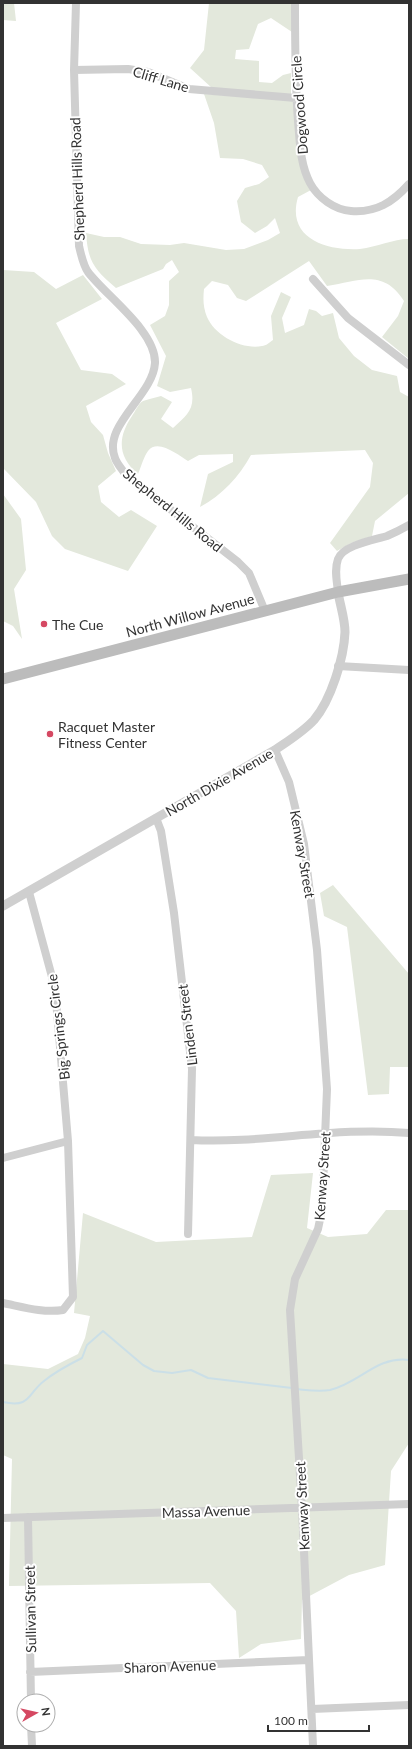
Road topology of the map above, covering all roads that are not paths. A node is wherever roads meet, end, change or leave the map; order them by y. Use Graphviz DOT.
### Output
graph roads {
  1 [pos="76,3"];
  2 [pos="295,3"];
  3 [pos="74,70"];
  4 [pos="296,98"];
  5 [pos="409,184"];
  6 [pos="313,279"];
  7 [pos="409,366"];
  8 [pos="409,525"];
  9 [pos="409,579"];
  10 [pos="338,592"];
  11 [pos="265,611"];
  12 [pos="338,666"];
  13 [pos="409,670"];
  14 [pos="3,679"];
  15 [pos="275,750"];
  16 [pos="156,818"];
  17 [pos="29,892"];
  18 [pos="3,906"];
  19 [pos="326,1133"];
  20 [pos="409,1133"];
  21 [pos="191,1140"];
  22 [pos="68,1141"];
  23 [pos="3,1158"];
  24 [pos="188,1234"];
  25 [pos="3,1303"];
  26 [pos="409,1504"];
  27 [pos="302,1508"];
  28 [pos="28,1517"];
  29 [pos="3,1518"];
  30 [pos="309,1660"];
  31 [pos="30,1672"];
  32 [pos="31,1693"];
  33 [pos="409,1705"];
  34 [pos="312,1709"];
  35 [pos="31,1733"];
  36 [pos="32,1746"];
  37 [pos="313,1746"];
  1 -- 3 [label="street, Shepherd Hills Road"];
  2 -- 4 [label="street, Dogwood Circle"];
  3 -- 4 [label="street, Cliff Lane"];
  3 -- 11 [label="street, Shepherd Hills Road"];
  4 -- 5 [label="street, Dogwood Circle"];
  6 -- 7 [label="street"];
  8 -- 10 [label="street"];
  9 -- 10 [label="main road, North Willow Avenue"];
  10 -- 11 [label="main road, North Willow Avenue"];
  10 -- 12 [label="street, North Dixie Avenue"];
  11 -- 14 [label="main road, North Willow Avenue"];
  12 -- 13 [label="street"];
  12 -- 15 [label="street, North Dixie Avenue"];
  15 -- 16 [label="street, North Dixie Avenue"];
  15 -- 19 [label="street, Kenway Street"];
  16 -- 17 [label="street, North Dixie Avenue"];
  16 -- 21 [label="street, Linden Street"];
  17 -- 18 [label="street, North Dixie Avenue"];
  17 -- 22 [label="street, Big Springs Circle"];
  19 -- 20 [label="street"];
  19 -- 21 [label="street"];
  19 -- 27 [label="street, Kenway Street"];
  21 -- 24 [label="street, Linden Street"];
  22 -- 23 [label="street"];
  22 -- 25 [label="street, Big Springs Circle"];
  26 -- 27 [label="street, Massa Avenue"];
  27 -- 28 [label="street, Massa Avenue"];
  27 -- 30 [label="street, Kenway Street"];
  28 -- 29 [label="street, Massa Avenue"];
  28 -- 31 [label="street, Sullivan Street"];
  30 -- 31 [label="street, Sharon Avenue"];
  30 -- 34 [label="street, Kenway Street"];
  31 -- 32 [label="street, Sullivan Street"];
  33 -- 34 [label="street"];
  34 -- 37 [label="street, Kenway Street"];
  35 -- 36 [label="street"];
}
